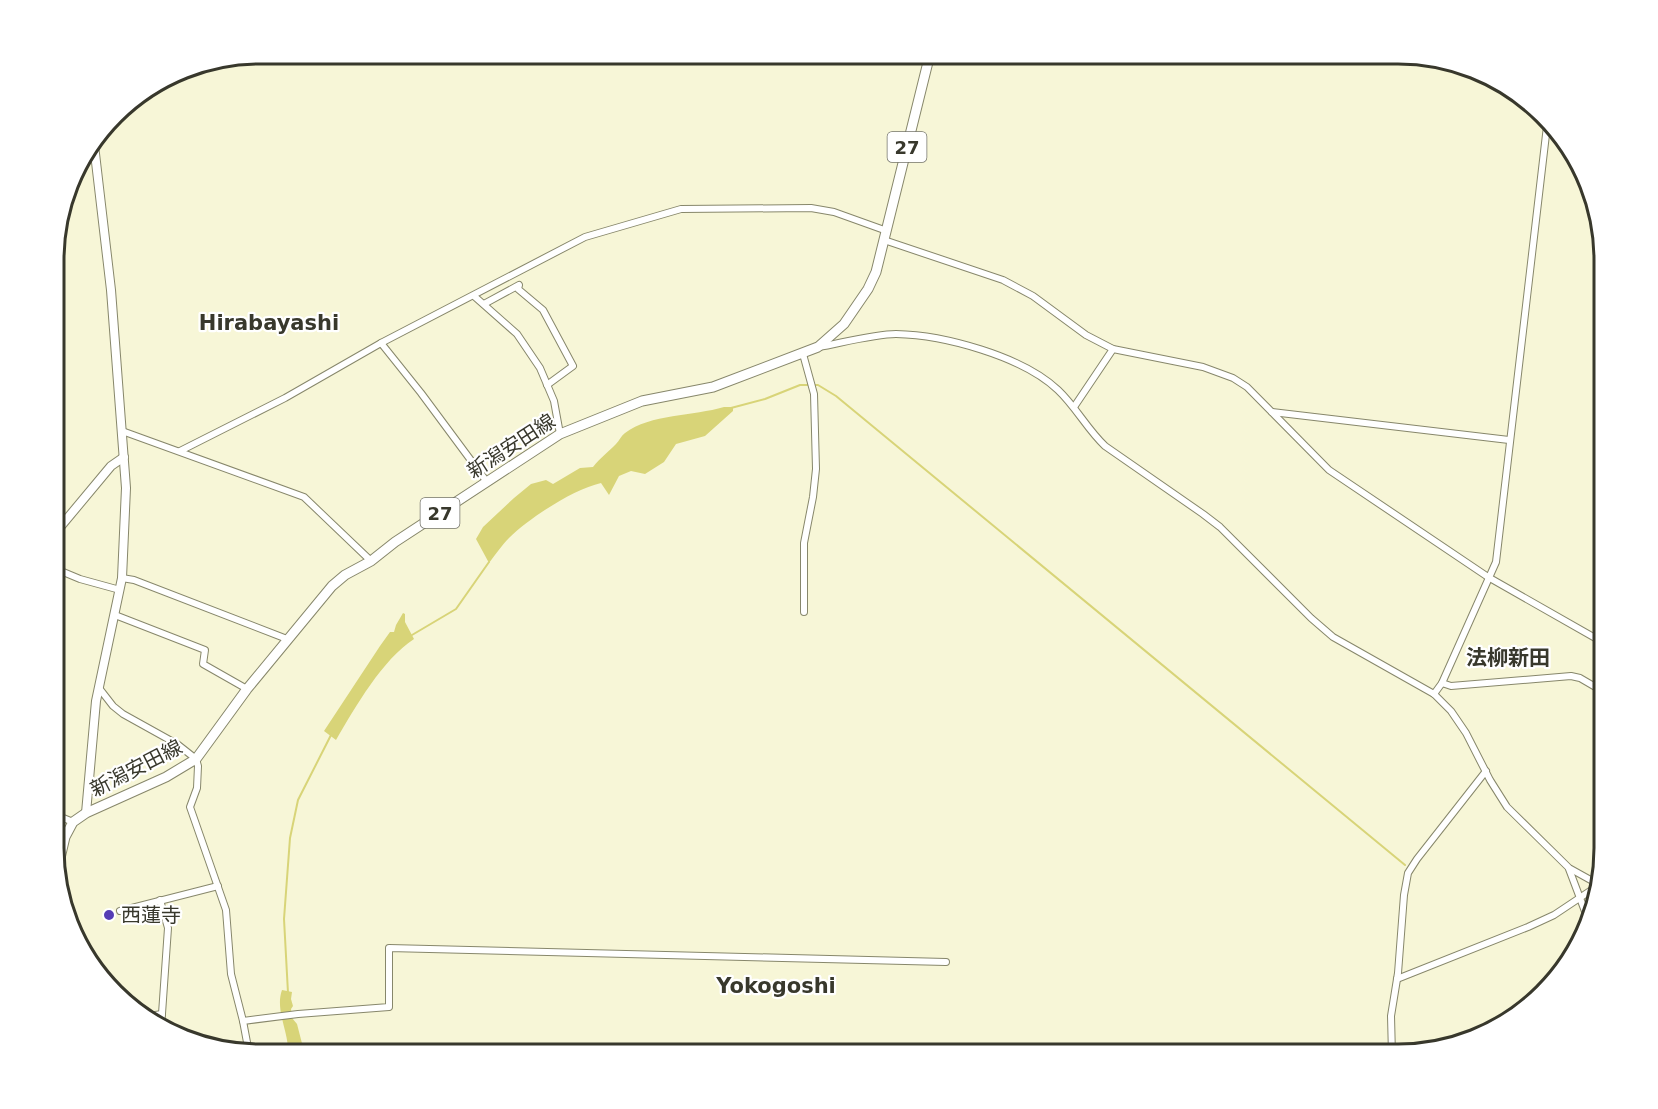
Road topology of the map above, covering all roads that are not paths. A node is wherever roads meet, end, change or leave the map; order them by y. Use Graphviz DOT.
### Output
graph roads {
  1 [pos="928,64"];
  2 [pos="1546,133"];
  3 [pos="95,156"];
  4 [pos="886,235"];
  5 [pos="474,296"];
  6 [pos="484,304"];
  7 [pos="381,343"];
  8 [pos="818,347"];
  9 [pos="1113,349"];
  10 [pos="803,354"];
  11 [pos="547,385"];
  12 [pos="1074,407"];
  13 [pos="1271,412"];
  14 [pos="122,431"];
  15 [pos="560,434"];
  16 [pos="1509,440"];
  17 [pos="180,451"];
  18 [pos="124,457"];
  19 [pos="487,482"];
  20 [pos="64,522"];
  21 [pos="370,561"];
  22 [pos="64,572"];
  23 [pos="122,578"];
  24 [pos="1488,578"];
  25 [pos="120,590"];
  26 [pos="804,612"];
  27 [pos="115,615"];
  28 [pos="1593,637"];
  29 [pos="287,639"];
  30 [pos="1442,683"];
  31 [pos="1593,686"];
  32 [pos="99,688"];
  33 [pos="247,689"];
  34 [pos="1434,694"];
  35 [pos="196,759"];
  36 [pos="1486,771"];
  37 [pos="86,813"];
  38 [pos="64,818"];
  39 [pos="73,822"];
  40 [pos="64,841"];
  41 [pos="1569,868"];
  42 [pos="1591,880"];
  43 [pos="218,886"];
  44 [pos="1589,891"];
  45 [pos="1580,897"];
  46 [pos="160,900"];
  47 [pos="1584,908"];
  48 [pos="120,910"];
  49 [pos="946,962"];
  50 [pos="1397,979"];
  51 [pos="162,1014"];
  52 [pos="158,1015"];
  53 [pos="243,1021"];
  54 [pos="247,1044"];
  55 [pos="1392,1044"];
  1 -- 4 [label="main road, 新潟安田線 / 27"];
  2 -- 16 [label="street"];
  3 -- 14 [label="street"];
  4 -- 5 [label="street"];
  4 -- 8 [label="main road, 新潟安田線 / 27"];
  4 -- 9 [label="street"];
  5 -- 6 [label="street"];
  5 -- 7 [label="street"];
  6 -- 11 [label="street"];
  6 -- 11 [label="street"];
  7 -- 17 [label="street"];
  7 -- 19 [label="street"];
  8 -- 10 [label="main road, 新潟安田線 / 27"];
  8 -- 12 [label="street"];
  9 -- 12 [label="street"];
  9 -- 13 [label="street"];
  10 -- 15 [label="main road, 新潟安田線 / 27"];
  10 -- 26 [label="street"];
  11 -- 15 [label="street"];
  12 -- 34 [label="street"];
  13 -- 16 [label="street"];
  13 -- 24 [label="street"];
  14 -- 17 [label="street"];
  14 -- 18 [label="street"];
  15 -- 19 [label="main road, 新潟安田線 / 27"];
  16 -- 24 [label="street"];
  17 -- 21 [label="street"];
  18 -- 20 [label="street"];
  18 -- 23 [label="street"];
  19 -- 21 [label="main road, 新潟安田線 / 27"];
  21 -- 29 [label="main road, 新潟安田線 / 27"];
  22 -- 25 [label="street"];
  23 -- 25 [label="street"];
  23 -- 29 [label="street"];
  24 -- 28 [label="street"];
  24 -- 30 [label="street"];
  25 -- 27 [label="street"];
  27 -- 32 [label="street"];
  27 -- 33 [label="street"];
  29 -- 33 [label="main road, 新潟安田線 / 27"];
  30 -- 31 [label="street"];
  30 -- 34 [label="street"];
  32 -- 35 [label="street"];
  32 -- 37 [label="street"];
  33 -- 35 [label="main road, 新潟安田線 / 27"];
  34 -- 36 [label="street"];
  35 -- 37 [label="main road, 新潟安田線 / 27"];
  35 -- 43 [label="street"];
  36 -- 41 [label="street"];
  36 -- 50 [label="street"];
  37 -- 39 [label="main road, 新潟安田線 / 27"];
  38 -- 39 [label="street"];
  39 -- 40 [label="main road"];
  41 -- 42 [label="street"];
  41 -- 45 [label="street"];
  43 -- 46 [label="street"];
  43 -- 53 [label="street"];
  44 -- 45 [label="street"];
  45 -- 47 [label="street"];
  45 -- 50 [label="street"];
  46 -- 48 [label="street"];
  46 -- 51 [label="street"];
  49 -- 53 [label="street"];
  50 -- 55 [label="street"];
  51 -- 52 [label="street"];
  53 -- 54 [label="street"];
}
